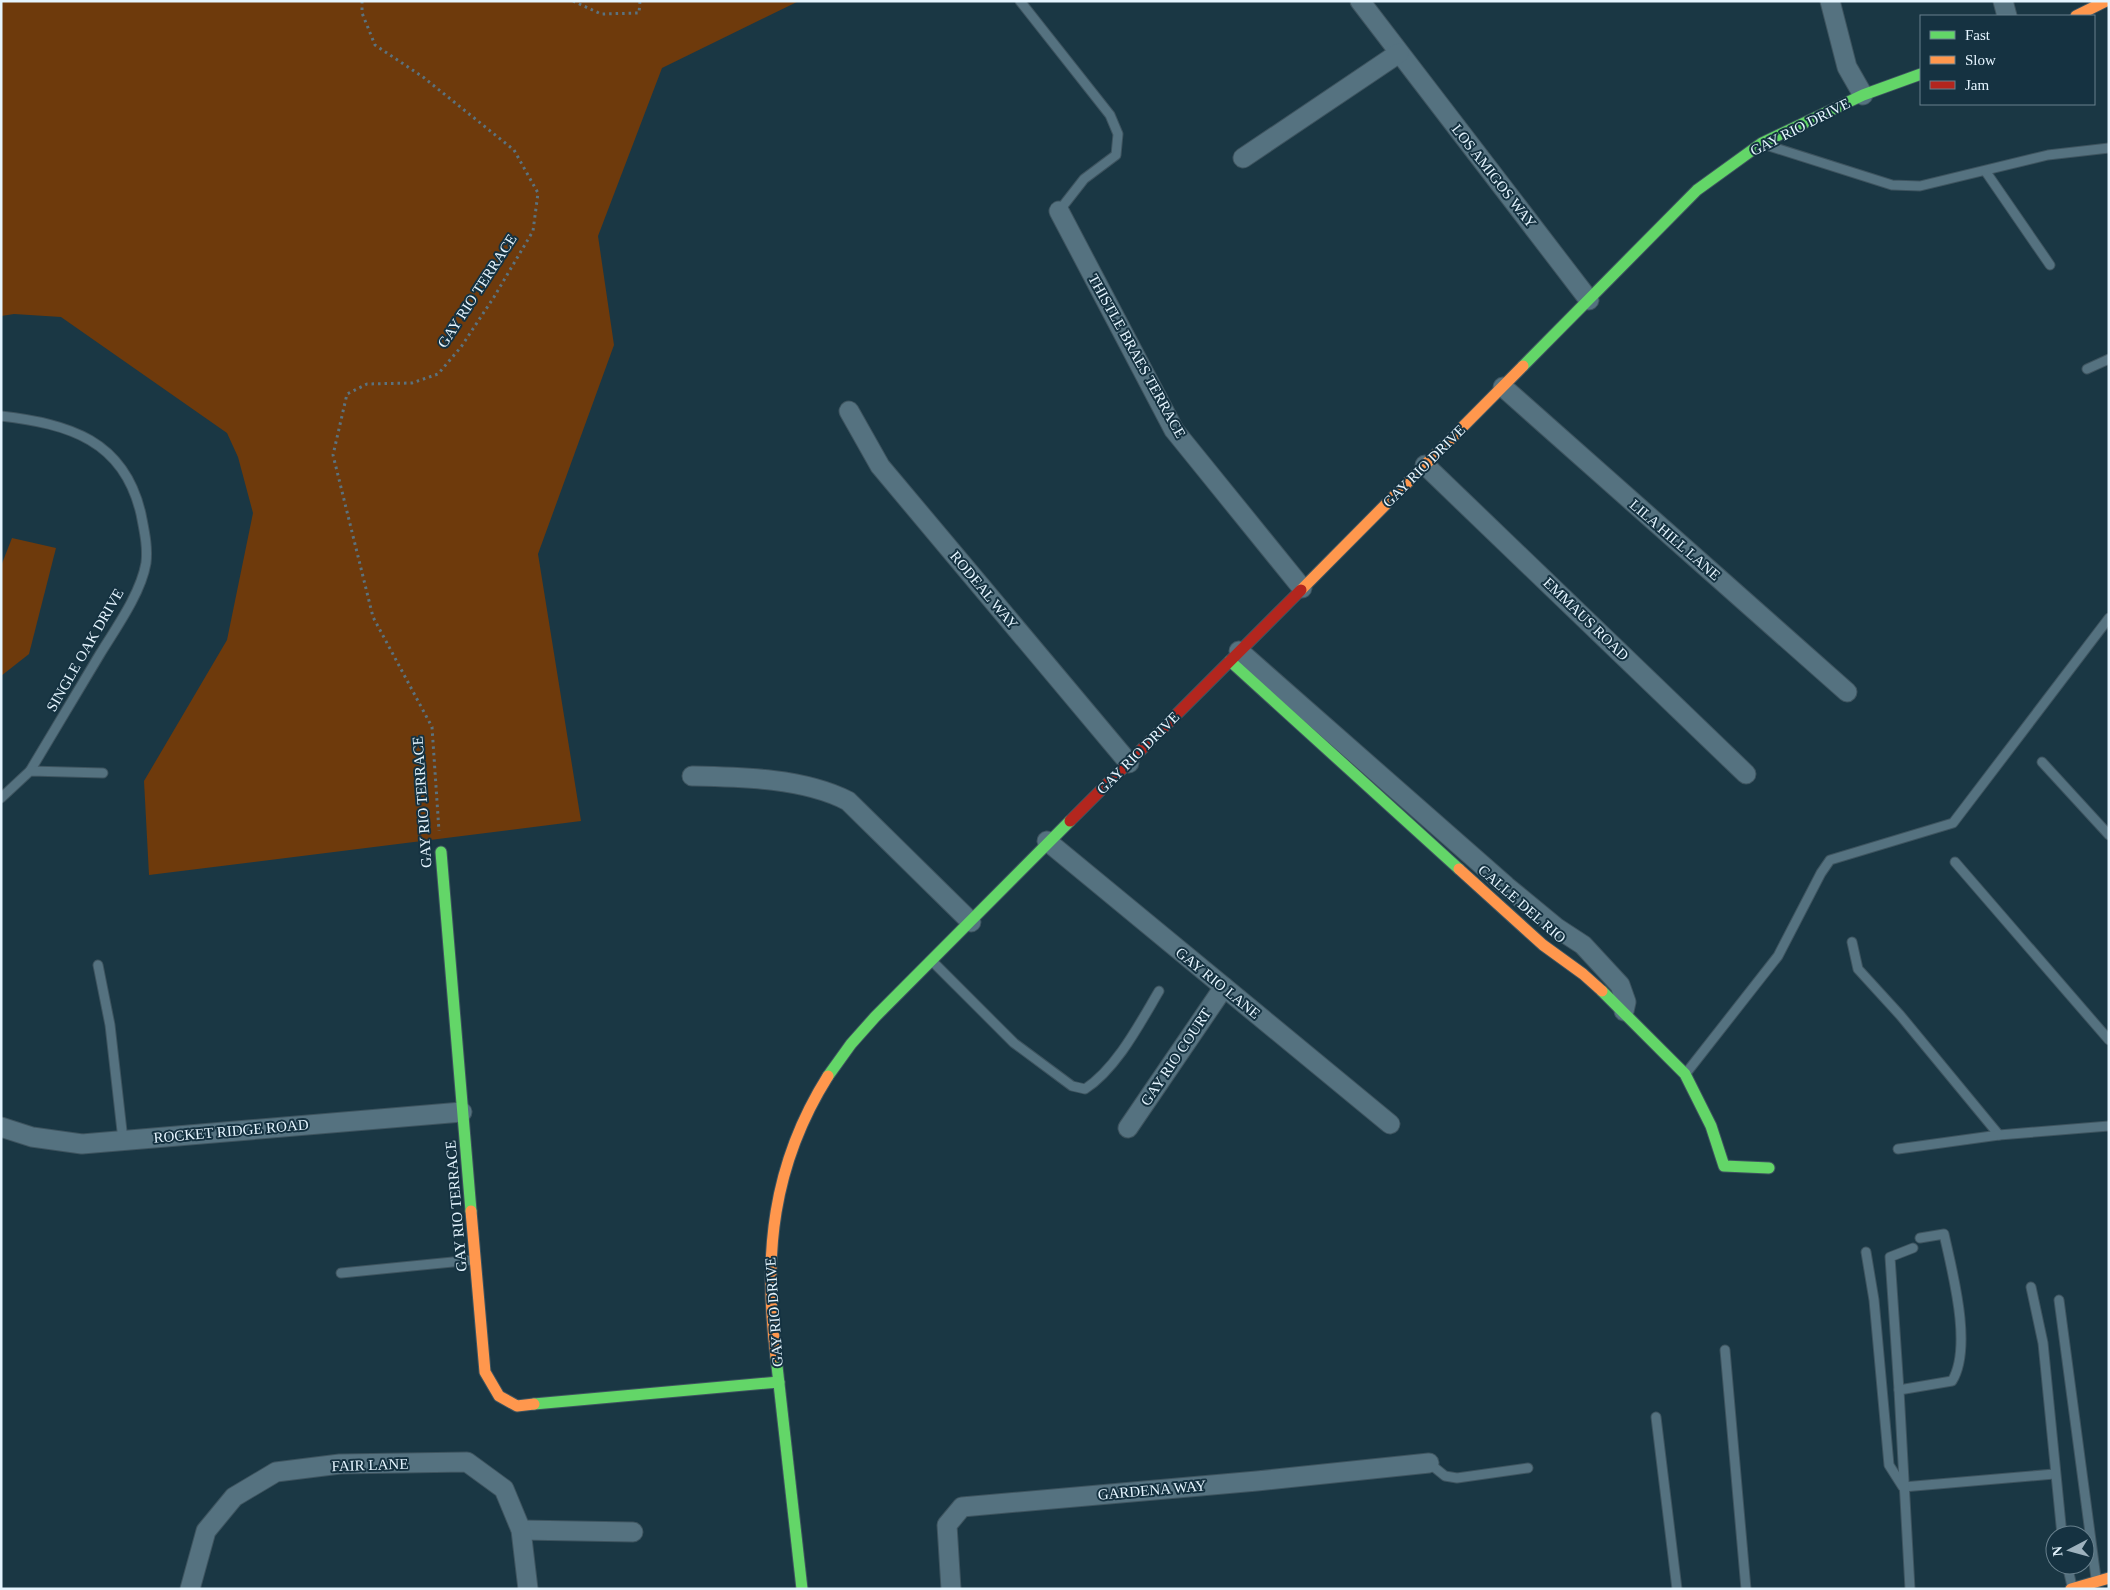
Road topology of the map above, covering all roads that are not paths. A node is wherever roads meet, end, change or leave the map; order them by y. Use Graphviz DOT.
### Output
graph roads {
  1 [pos="1020,1"];
  2 [pos="1360,1"];
  3 [pos="1830,1"];
  4 [pos="2003,1"];
  5 [pos="2106,1"];
  6 [pos="2006,15"];
  7 [pos="2078,15"];
  8 [pos="1399,53"];
  9 [pos="1920,74"];
  10 [pos="1863,94"];
  11 [pos="1762,143"];
  12 [pos="2109,148"];
  13 [pos="1243,158"];
  14 [pos="1986,172"];
  15 [pos="1059,211"];
  16 [pos="2050,265"];
  17 [pos="1589,300"];
  18 [pos="2109,359"];
  19 [pos="2086,369"];
  20 [pos="1503,387"];
  21 [pos="850,411"];
  22 [pos="1,416"];
  23 [pos="1425,464"];
  24 [pos="1302,588"];
  25 [pos="2109,618"];
  26 [pos="1234,656"];
  27 [pos="1848,692"];
  28 [pos="1130,762"];
  29 [pos="2042,762"];
  30 [pos="30,771"];
  31 [pos="103,773"];
  32 [pos="1746,774"];
  33 [pos="692,776"];
  34 [pos="1,798"];
  35 [pos="2109,835"];
  36 [pos="1047,842"];
  37 [pos="441,852"];
  38 [pos="1955,862"];
  39 [pos="971,922"];
  40 [pos="1852,942"];
  41 [pos="932,962"];
  42 [pos="98,965"];
  43 [pos="1224,987"];
  44 [pos="1159,991"];
  45 [pos="1624,1011"];
  46 [pos="2109,1040"];
  47 [pos="1685,1074"];
  48 [pos="462,1112"];
  49 [pos="1390,1124"];
  50 [pos="1,1126"];
  51 [pos="2109,1126"];
  52 [pos="1128,1128"];
  53 [pos="1999,1135"];
  54 [pos="123,1140"];
  55 [pos="1898,1149"];
  56 [pos="1769,1168"];
  57 [pos="1920,1238"];
  58 [pos="1913,1248"];
  59 [pos="1866,1252"];
  60 [pos="476,1259"];
  61 [pos="341,1272"];
  62 [pos="2030,1287"];
  63 [pos="2059,1300"];
  64 [pos="1725,1350"];
  65 [pos="779,1382"];
  66 [pos="1899,1390"];
  67 [pos="1656,1417"];
  68 [pos="1429,1463"];
  69 [pos="1528,1468"];
  70 [pos="2054,1474"];
  71 [pos="1903,1487"];
  72 [pos="2061,1525"];
  73 [pos="521,1530"];
  74 [pos="633,1532"];
  75 [pos="2069,1575"];
  76 [pos="2109,1578"];
  77 [pos="2096,1581"];
  78 [pos="2071,1588"];
  79 [pos="190,1589"];
  80 [pos="528,1589"];
  81 [pos="802,1589"];
  82 [pos="951,1589"];
  83 [pos="1678,1589"];
  84 [pos="1746,1589"];
  85 [pos="1910,1589"];
  1 -- 15 [label="lane"];
  2 -- 8 [label="street, LOS AMIGOS WAY"];
  3 -- 10 [label="street"];
  4 -- 6 [label="street"];
  5 -- 7 [label="street"];
  8 -- 13 [label="street"];
  8 -- 17 [label="street, LOS AMIGOS WAY"];
  9 -- 10 [label="street, GAY RIO DRIVE"];
  10 -- 11 [label="street, GAY RIO DRIVE"];
  11 -- 14 [label="lane"];
  11 -- 17 [label="street, GAY RIO DRIVE"];
  12 -- 14 [label="lane"];
  14 -- 16 [label="lane"];
  15 -- 24 [label="street, THISTLE BRAES TERRACE"];
  17 -- 20 [label="street, GAY RIO DRIVE"];
  18 -- 19 [label="lane"];
  20 -- 23 [label="street, GAY RIO DRIVE"];
  20 -- 27 [label="street, LILA HILL LANE"];
  21 -- 28 [label="street, RODEAL WAY"];
  22 -- 30 [label="lane, SINGLE OAK DRIVE"];
  23 -- 24 [label="street, GAY RIO DRIVE"];
  23 -- 32 [label="street, EMMAUS ROAD"];
  24 -- 26 [label="street, GAY RIO DRIVE"];
  25 -- 47 [label="lane"];
  26 -- 28 [label="street, GAY RIO DRIVE"];
  26 -- 45 [label="street"];
  28 -- 36 [label="street, GAY RIO DRIVE"];
  29 -- 35 [label="lane"];
  30 -- 31 [label="lane"];
  30 -- 34 [label="lane, SINGLE OAK DRIVE"];
  33 -- 39 [label="street"];
  36 -- 39 [label="street, GAY RIO DRIVE"];
  36 -- 43 [label="street, GAY RIO LANE"];
  37 -- 48 [label="street, GAY RIO TERRACE"];
  38 -- 46 [label="lane"];
  39 -- 41 [label="street, GAY RIO DRIVE"];
  40 -- 53 [label="lane"];
  41 -- 44 [label="lane"];
  41 -- 65 [label="street, GAY RIO DRIVE"];
  42 -- 54 [label="lane"];
  43 -- 49 [label="street, GAY RIO LANE"];
  43 -- 52 [label="street, GAY RIO COURT"];
  45 -- 47 [label="street"];
  47 -- 56 [label="street"];
  48 -- 54 [label="street, ROCKET RIDGE ROAD"];
  48 -- 60 [label="street, GAY RIO TERRACE"];
  50 -- 54 [label="street, ROCKET RIDGE ROAD"];
  51 -- 53 [label="lane"];
  53 -- 55 [label="lane"];
  57 -- 66 [label="lane"];
  58 -- 66 [label="lane"];
  59 -- 71 [label="lane"];
  60 -- 61 [label="lane"];
  60 -- 65 [label="street, GAY RIO TERRACE"];
  62 -- 70 [label="lane"];
  63 -- 77 [label="lane"];
  64 -- 84 [label="lane"];
  65 -- 81 [label="street, GAY RIO DRIVE"];
  66 -- 71 [label="lane"];
  67 -- 83 [label="lane"];
  68 -- 69 [label="lane"];
  68 -- 82 [label="street, GARDENA WAY"];
  70 -- 71 [label="lane"];
  70 -- 72 [label="lane"];
  71 -- 85 [label="lane"];
  73 -- 74 [label="street"];
  73 -- 79 [label="street, FAIR LANE"];
  73 -- 80 [label="street, FAIR LANE"];
  75 -- 78 [label="lane"];
  76 -- 77 [label="street"];
  77 -- 78 [label="street"];
}
